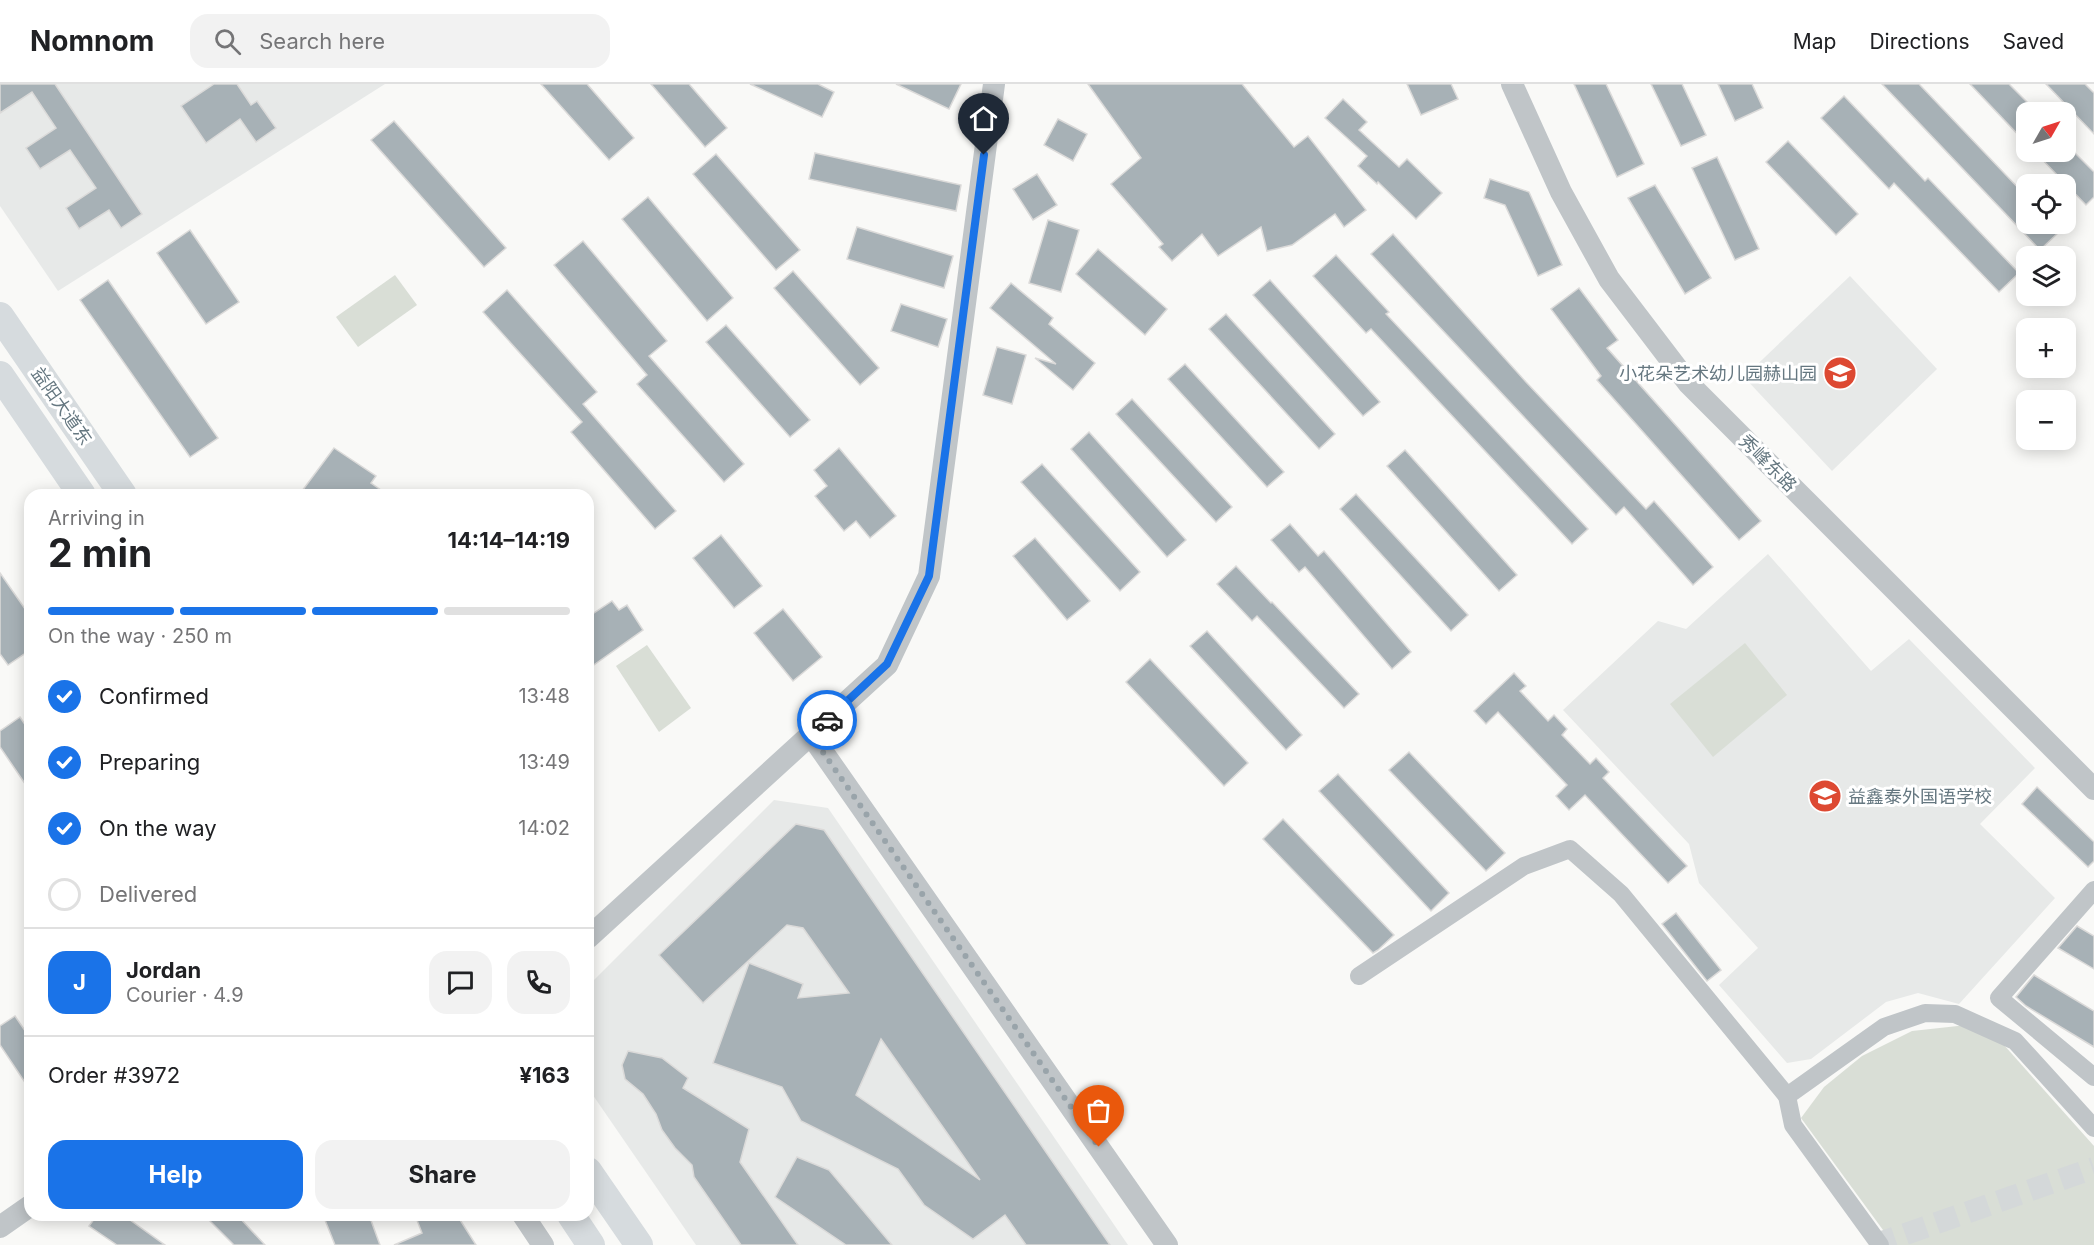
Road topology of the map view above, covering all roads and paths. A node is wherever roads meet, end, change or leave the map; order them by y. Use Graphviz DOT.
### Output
graph roads {
  1 [pos="994,84"];
  2 [pos="1512,84"];
  3 [pos="0,316"];
  4 [pos="0,375"];
  5 [pos="78,489"];
  6 [pos="119,489"];
  7 [pos="811,735"];
  8 [pos="2094,789"];
  9 [pos="2094,890"];
  10 [pos="594,934"];
  11 [pos="1359,976"];
  12 [pos="2094,1077"];
  13 [pos="1787,1096"];
  14 [pos="2094,1128"];
  15 [pos="594,1180"];
  16 [pos="24,1210"];
  17 [pos="527,1221"];
  18 [pos="574,1221"];
  19 [pos="0,1227"];
  20 [pos="543,1245"];
  21 [pos="591,1245"];
  22 [pos="639,1245"];
  23 [pos="1167,1245"];
  24 [pos="1880,1245"];
  1 -- 7 [label="street"];
  2 -- 8 [label="street, 秀峰东路"];
  3 -- 6 [label="main road, 益阳大道东"];
  4 -- 5 [label="main road"];
  7 -- 10 [label="street"];
  7 -- 23 [label="street"];
  9 -- 12 [label="street"];
  11 -- 13 [label="street"];
  13 -- 14 [label="street"];
  13 -- 24 [label="street"];
  15 -- 22 [label="main road"];
  16 -- 19 [label="street"];
  17 -- 20 [label="street"];
  18 -- 21 [label="main road"];
}
